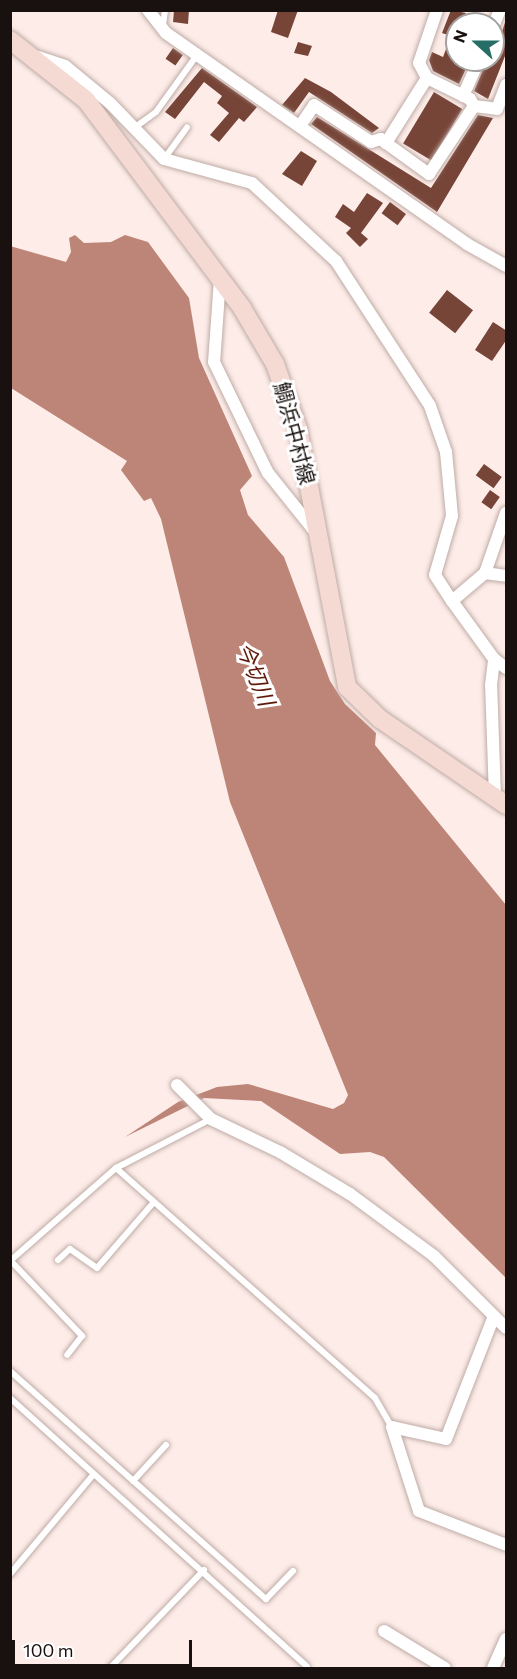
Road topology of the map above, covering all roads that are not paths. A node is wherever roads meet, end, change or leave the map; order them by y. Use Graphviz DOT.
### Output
graph roads {
  1 [pos="148,10"];
  2 [pos="165,10"];
  3 [pos="437,10"];
  4 [pos="163,29"];
  5 [pos="10,40"];
  6 [pos="197,55"];
  7 [pos="36,56"];
  8 [pos="474,72"];
  9 [pos="427,78"];
  10 [pos="507,85"];
  11 [pos="463,96"];
  12 [pos="474,106"];
  13 [pos="300,126"];
  14 [pos="187,127"];
  15 [pos="134,128"];
  16 [pos="386,143"];
  17 [pos="164,159"];
  18 [pos="507,266"];
  19 [pos="220,279"];
  20 [pos="507,513"];
  21 [pos="318,536"];
  22 [pos="485,573"];
  23 [pos="507,576"];
  24 [pos="452,601"];
  25 [pos="494,659"];
  26 [pos="507,668"];
  27 [pos="501,801"];
  28 [pos="177,1084"];
  29 [pos="211,1119"];
  30 [pos="116,1168"];
  31 [pos="154,1202"];
  32 [pos="11,1260"];
  33 [pos="58,1260"];
  34 [pos="494,1316"];
  35 [pos="507,1328"];
  36 [pos="67,1355"];
  37 [pos="10,1371"];
  38 [pos="10,1398"];
  39 [pos="392,1427"];
  40 [pos="166,1445"];
  41 [pos="93,1474"];
  42 [pos="133,1481"];
  43 [pos="507,1545"];
  44 [pos="204,1570"];
  45 [pos="293,1571"];
  46 [pos="10,1574"];
  47 [pos="384,1631"];
  48 [pos="507,1639"];
  49 [pos="307,1666"];
  50 [pos="110,1668"];
  51 [pos="445,1668"];
  52 [pos="493,1668"];
  1 -- 4 [label="street"];
  2 -- 4 [label="lane"];
  3 -- 9 [label="street"];
  4 -- 6 [label="street"];
  5 -- 7 [label="main road, 鯛浜中村線"];
  6 -- 13 [label="street"];
  6 -- 15 [label="lane"];
  7 -- 15 [label="street"];
  7 -- 19 [label="main road, 鯛浜中村線"];
  8 -- 11 [label="street"];
  9 -- 11 [label="street"];
  9 -- 16 [label="street"];
  10 -- 12 [label="street"];
  11 -- 12 [label="street"];
  12 -- 16 [label="street"];
  13 -- 16 [label="street"];
  13 -- 18 [label="street"];
  14 -- 17 [label="lane"];
  15 -- 17 [label="street"];
  17 -- 24 [label="street"];
  19 -- 21 [label="main road, 鯛浜中村線"];
  19 -- 21 [label="street"];
  20 -- 22 [label="street"];
  21 -- 27 [label="main road, 鯛浜中村線"];
  22 -- 23 [label="street"];
  22 -- 24 [label="street"];
  24 -- 25 [label="street"];
  25 -- 26 [label="street"];
  25 -- 27 [label="street"];
  28 -- 29 [label="street"];
  29 -- 30 [label="lane"];
  29 -- 34 [label="street"];
  30 -- 31 [label="lane"];
  30 -- 32 [label="lane"];
  31 -- 33 [label="lane"];
  31 -- 39 [label="lane"];
  32 -- 36 [label="lane"];
  34 -- 35 [label="street"];
  34 -- 39 [label="street"];
  37 -- 42 [label="lane"];
  38 -- 41 [label="lane"];
  39 -- 43 [label="street"];
  40 -- 42 [label="lane"];
  41 -- 44 [label="lane"];
  41 -- 46 [label="lane"];
  42 -- 45 [label="lane"];
  44 -- 49 [label="lane"];
  44 -- 50 [label="lane"];
  47 -- 51 [label="street"];
  48 -- 52 [label="street"];
}
